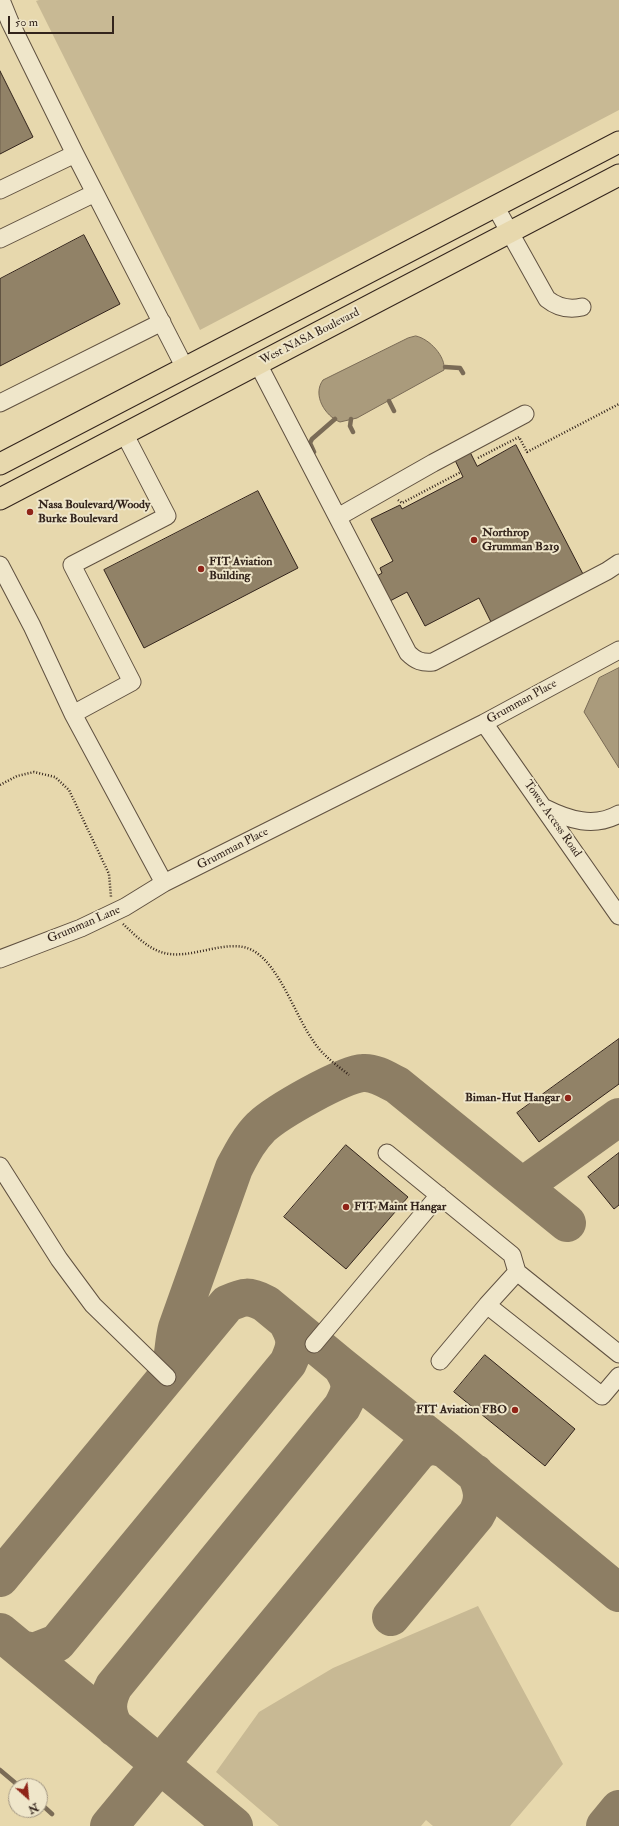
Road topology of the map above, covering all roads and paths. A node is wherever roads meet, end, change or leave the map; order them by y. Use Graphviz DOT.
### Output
graph roads {
  1 [pos="1,0"];
  2 [pos="5,25"];
  3 [pos="619,142"];
  4 [pos="75,154"];
  5 [pos="619,175"];
  6 [pos="0,190"];
  7 [pos="95,193"];
  8 [pos="495,206"];
  9 [pos="510,232"];
  10 [pos="0,238"];
  11 [pos="582,307"];
  12 [pos="162,322"];
  13 [pos="258,364"];
  14 [pos="186,368"];
  15 [pos="0,403"];
  16 [pos="619,404"];
  17 [pos="525,414"];
  18 [pos="124,433"];
  19 [pos="474,460"];
  20 [pos="0,464"];
  21 [pos="0,498"];
  22 [pos="338,517"];
  23 [pos="0,565"];
  24 [pos="613,567"];
  25 [pos="619,650"];
  26 [pos="73,714"];
  27 [pos="484,723"];
  28 [pos="0,785"];
  29 [pos="544,808"];
  30 [pos="619,814"];
  31 [pos="164,883"];
  32 [pos="112,914"];
  33 [pos="619,916"];
  34 [pos="0,959"];
  35 [pos="350,1075"];
  36 [pos="387,1153"];
  37 [pos="0,1166"];
  38 [pos="439,1195"];
  39 [pos="517,1272"];
  40 [pos="487,1305"];
  41 [pos="314,1344"];
  42 [pos="619,1354"];
  43 [pos="440,1361"];
  44 [pos="619,1376"];
  45 [pos="167,1377"];
  1 -- 2 [label="street"];
  2 -- 4 [label="street"];
  3 -- 8 [label="main road"];
  4 -- 6 [label="street"];
  4 -- 7 [label="street"];
  5 -- 9 [label="main road, West NASA Boulevard"];
  7 -- 10 [label="street"];
  7 -- 12 [label="street"];
  8 -- 9 [label="street"];
  8 -- 14 [label="main road"];
  9 -- 11 [label="street"];
  9 -- 13 [label="main road, West NASA Boulevard"];
  12 -- 14 [label="street"];
  12 -- 15 [label="street"];
  13 -- 18 [label="main road, West NASA Boulevard"];
  13 -- 22 [label="street"];
  14 -- 20 [label="main road"];
  16 -- 19 [label="path"];
  17 -- 22 [label="street"];
  18 -- 21 [label="main road, West NASA Boulevard"];
  18 -- 26 [label="street"];
  22 -- 24 [label="street"];
  23 -- 26 [label="street"];
  25 -- 27 [label="street, Grumman Place"];
  26 -- 31 [label="street"];
  27 -- 29 [label="street, Tower Access Road"];
  27 -- 31 [label="street, Grumman Place"];
  28 -- 32 [label="path"];
  29 -- 30 [label="street"];
  29 -- 33 [label="street, Tower Access Road"];
  31 -- 32 [label="street, Grumman Lane"];
  32 -- 34 [label="street, Grumman Lane"];
  32 -- 35 [label="path"];
  36 -- 38 [label="street"];
  37 -- 45 [label="street"];
  38 -- 39 [label="street"];
  38 -- 41 [label="street"];
  39 -- 40 [label="street"];
  39 -- 42 [label="street"];
  40 -- 43 [label="street"];
  40 -- 44 [label="street"];
}
